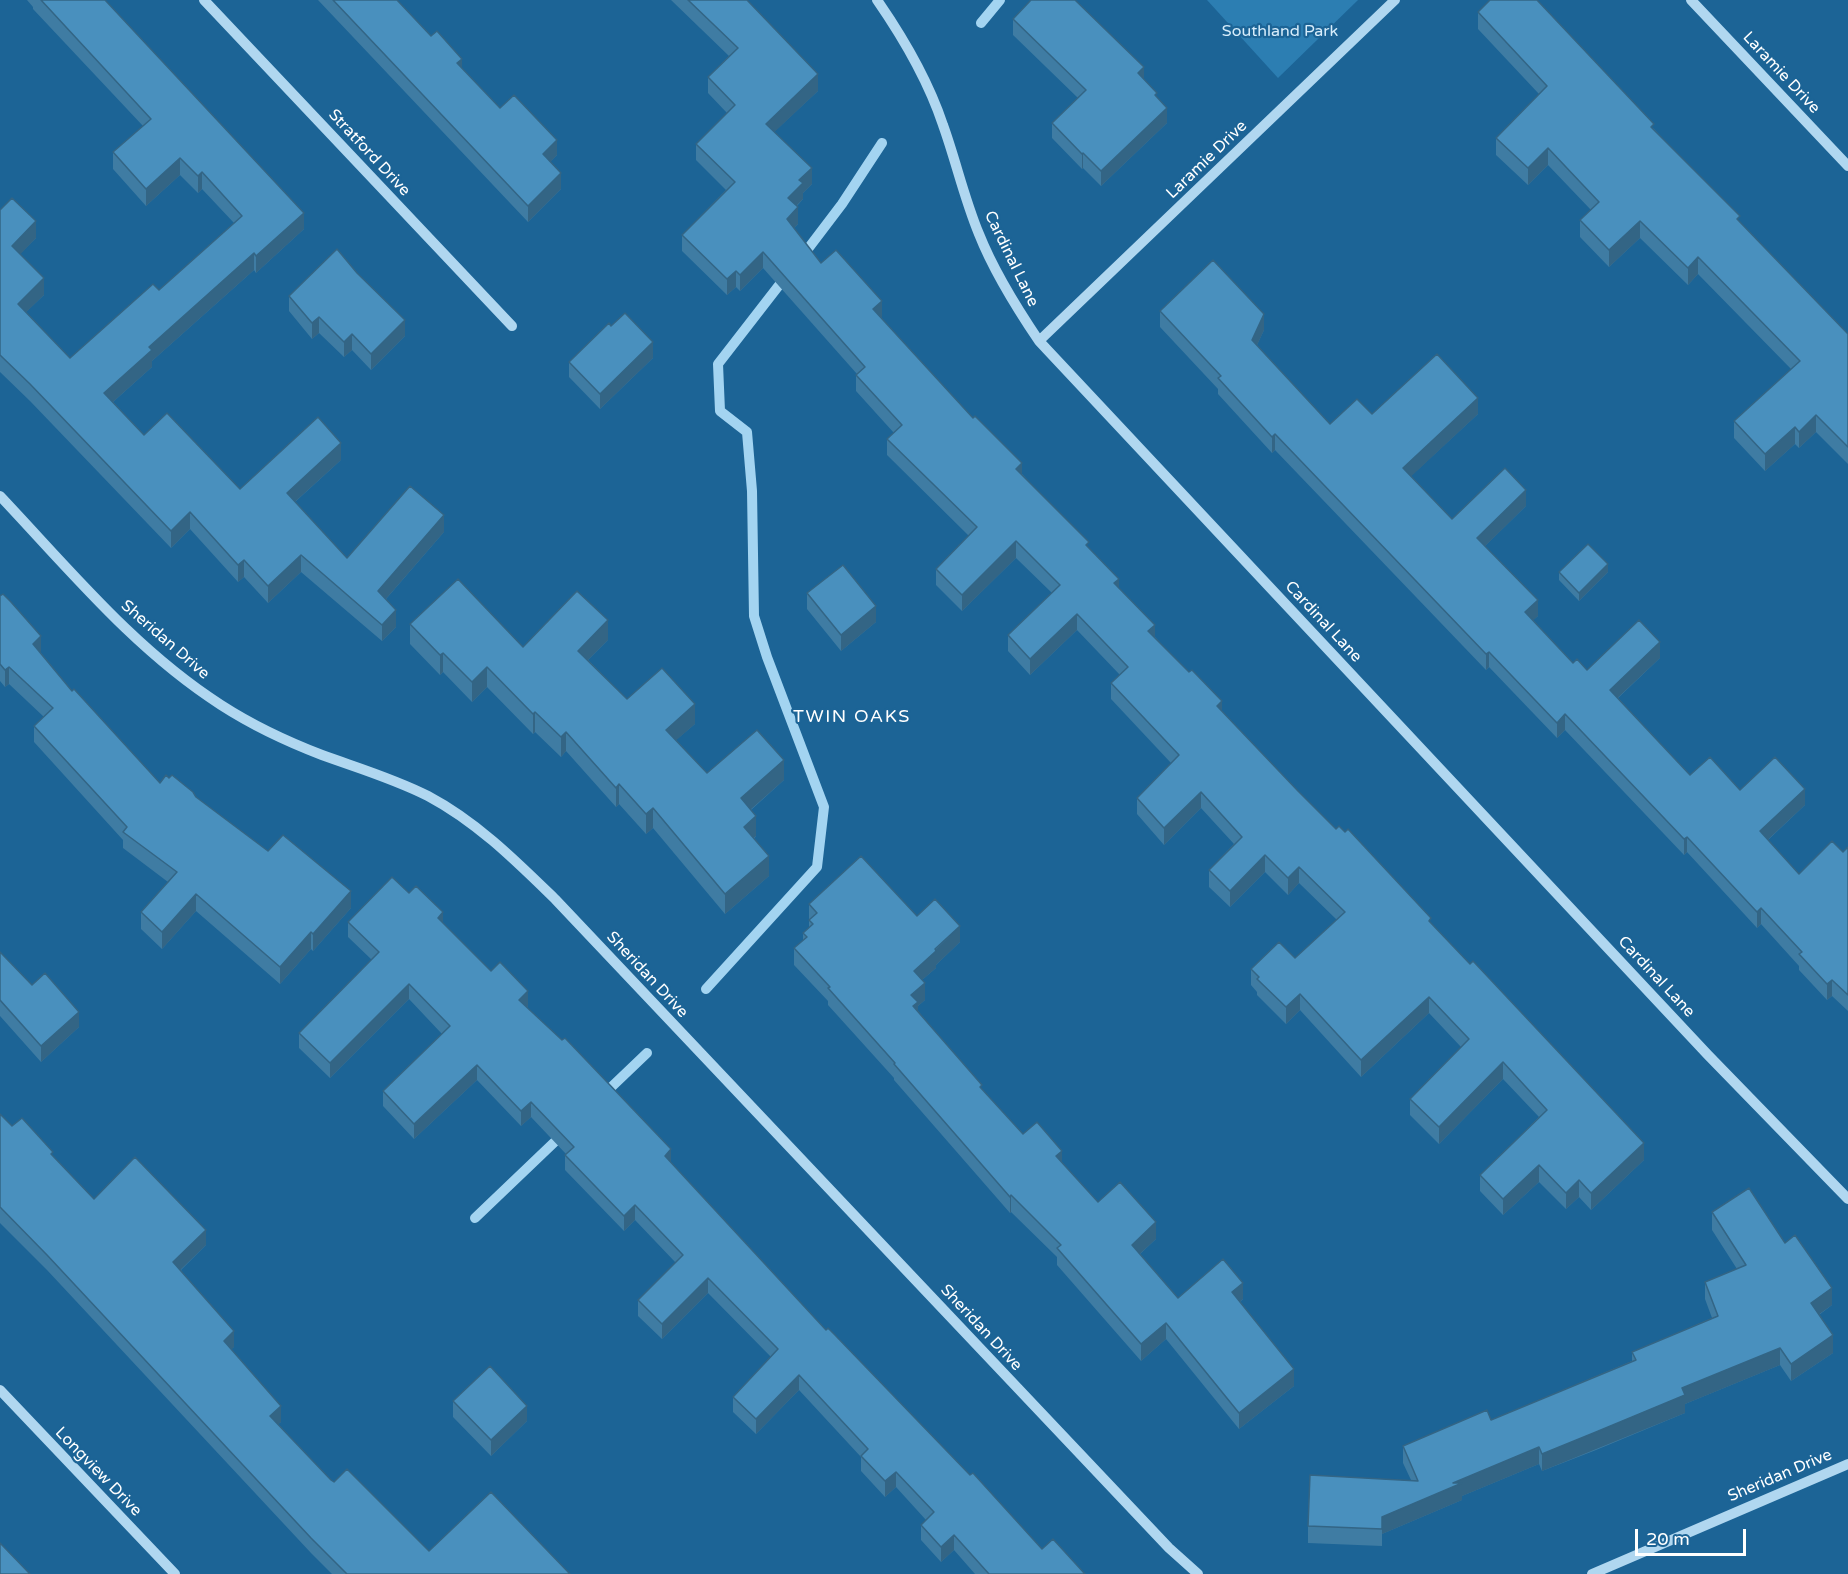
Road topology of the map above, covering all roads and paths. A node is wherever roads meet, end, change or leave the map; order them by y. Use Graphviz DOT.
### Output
graph roads {
  1 [pos="204,0"];
  2 [pos="877,0"];
  3 [pos="1395,0"];
  4 [pos="1691,0"];
  5 [pos="1848,166"];
  6 [pos="512,326"];
  7 [pos="1039,341"];
  8 [pos="0,496"];
  9 [pos="1848,1199"];
  10 [pos="0,1390"];
  11 [pos="1848,1464"];
  12 [pos="175,1574"];
  13 [pos="1198,1574"];
  14 [pos="1592,1574"];
  1 -- 6 [label="street, Stratford Drive"];
  2 -- 7 [label="street, Cardinal Lane"];
  3 -- 7 [label="street, Laramie Drive"];
  4 -- 5 [label="street, Laramie Drive"];
  7 -- 9 [label="street, Cardinal Lane"];
  8 -- 13 [label="street, Sheridan Drive"];
  10 -- 12 [label="street, Longview Drive"];
  11 -- 14 [label="street, Sheridan Drive"];
}
